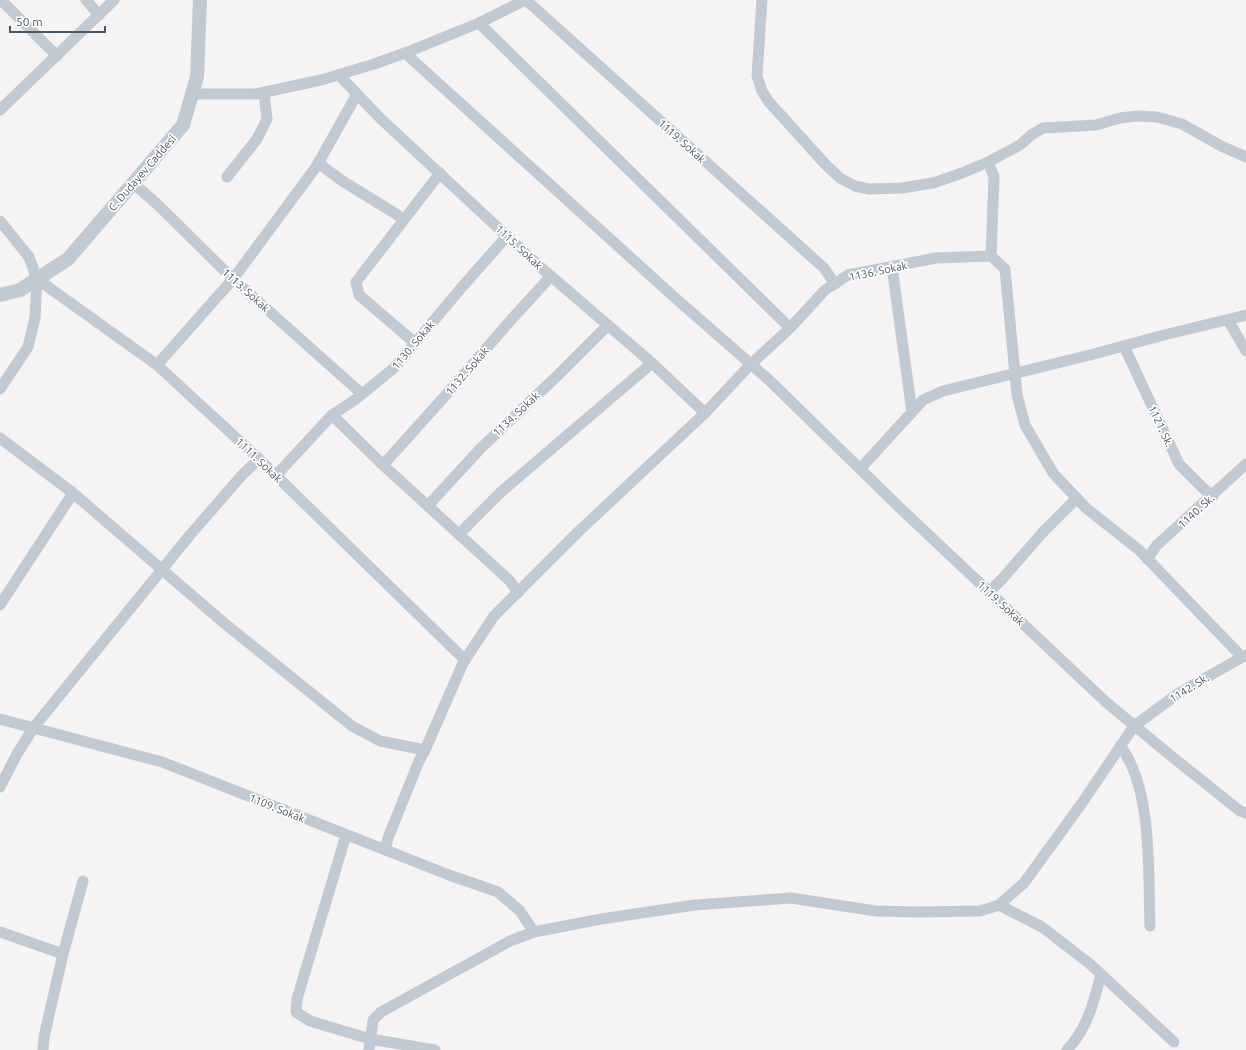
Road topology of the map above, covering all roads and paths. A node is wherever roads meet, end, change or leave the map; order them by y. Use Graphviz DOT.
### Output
graph roads {
  1 [pos="1,0"];
  2 [pos="86,0"];
  3 [pos="114,0"];
  4 [pos="526,0"];
  5 [pos="762,0"];
  6 [pos="198,2"];
  7 [pos="99,15"];
  8 [pos="480,24"];
  9 [pos="405,53"];
  10 [pos="57,56"];
  11 [pos="339,75"];
  12 [pos="264,93"];
  13 [pos="192,94"];
  14 [pos="357,94"];
  15 [pos="0,110"];
  16 [pos="1246,157"];
  17 [pos="988,162"];
  18 [pos="318,163"];
  19 [pos="440,173"];
  20 [pos="227,177"];
  21 [pos="133,183"];
  22 [pos="404,219"];
  23 [pos="0,221"];
  24 [pos="507,236"];
  25 [pos="991,256"];
  26 [pos="892,267"];
  27 [pos="551,276"];
  28 [pos="37,279"];
  29 [pos="233,279"];
  30 [pos="835,284"];
  31 [pos="0,295"];
  32 [pos="1246,315"];
  33 [pos="1228,320"];
  34 [pos="608,325"];
  35 [pos="790,328"];
  36 [pos="415,343"];
  37 [pos="1124,346"];
  38 [pos="1246,351"];
  39 [pos="652,363"];
  40 [pos="750,364"];
  41 [pos="157,365"];
  42 [pos="1014,374"];
  43 [pos="0,388"];
  44 [pos="362,394"];
  45 [pos="912,412"];
  46 [pos="705,413"];
  47 [pos="332,415"];
  48 [pos="0,438"];
  49 [pos="259,459"];
  50 [pos="1246,464"];
  51 [pos="383,465"];
  52 [pos="860,469"];
  53 [pos="277,477"];
  54 [pos="72,494"];
  55 [pos="1213,496"];
  56 [pos="1077,498"];
  57 [pos="429,507"];
  58 [pos="459,534"];
  59 [pos="1147,559"];
  60 [pos="163,570"];
  61 [pos="518,592"];
  62 [pos="989,592"];
  63 [pos="0,605"];
  64 [pos="1244,656"];
  65 [pos="465,660"];
  66 [pos="0,719"];
  67 [pos="1134,726"];
  68 [pos="34,727"];
  69 [pos="1120,746"];
  70 [pos="425,750"];
  71 [pos="0,787"];
  72 [pos="1246,813"];
  73 [pos="346,835"];
  74 [pos="385,850"];
  75 [pos="83,882"];
  76 [pos="999,904"];
  77 [pos="1150,926"];
  78 [pos="0,932"];
  79 [pos="534,932"];
  80 [pos="63,954"];
  81 [pos="1101,974"];
  82 [pos="1174,1042"];
  83 [pos="370,1044"];
  84 [pos="43,1050"];
  85 [pos="435,1050"];
  86 [pos="1067,1050"];
  1 -- 10 [label="street"];
  2 -- 7 [label="street"];
  3 -- 7 [label="street"];
  4 -- 8 [label="street"];
  4 -- 30 [label="street, 1119. Sokak"];
  5 -- 17 [label="street"];
  6 -- 13 [label="street, C. Dudayev Caddesi"];
  7 -- 10 [label="street"];
  8 -- 9 [label="street"];
  8 -- 35 [label="street"];
  9 -- 11 [label="street"];
  9 -- 40 [label="street, 1119. Sokak"];
  10 -- 15 [label="street"];
  11 -- 12 [label="street"];
  11 -- 14 [label="street, 1115. Sokak"];
  12 -- 13 [label="street"];
  12 -- 20 [label="street"];
  13 -- 21 [label="street, C. Dudayev Caddesi"];
  14 -- 18 [label="street"];
  14 -- 19 [label="street, 1115. Sokak"];
  16 -- 17 [label="street"];
  17 -- 25 [label="street"];
  18 -- 22 [label="street"];
  18 -- 29 [label="street"];
  19 -- 22 [label="street"];
  19 -- 24 [label="street, 1115. Sokak"];
  21 -- 28 [label="street, C. Dudayev Caddesi"];
  21 -- 29 [label="street, 1113. Sokak"];
  22 -- 36 [label="street"];
  23 -- 28 [label="street"];
  24 -- 27 [label="street, 1115. Sokak"];
  24 -- 36 [label="street, 1130. Sokak"];
  25 -- 26 [label="street, 1136. Sokak"];
  25 -- 42 [label="street"];
  26 -- 30 [label="street, 1136. Sokak"];
  26 -- 45 [label="street"];
  27 -- 34 [label="street, 1115. Sokak"];
  27 -- 51 [label="street, 1132. Sokak"];
  28 -- 31 [label="street, C. Dudayev Caddesi"];
  28 -- 41 [label="street, 1111. Sokak"];
  28 -- 43 [label="street"];
  29 -- 41 [label="street"];
  29 -- 44 [label="street, 1113. Sokak"];
  30 -- 35 [label="street, 1136. Sokak"];
  32 -- 33 [label="street"];
  33 -- 37 [label="street"];
  33 -- 38 [label="street"];
  34 -- 39 [label="street, 1115. Sokak"];
  34 -- 57 [label="street, 1134. Sokak"];
  35 -- 40 [label="street, 1136. Sokak"];
  36 -- 44 [label="street, 1130. Sokak"];
  37 -- 42 [label="street"];
  37 -- 55 [label="street, 1121. Sk."];
  39 -- 46 [label="street, 1115. Sokak"];
  39 -- 58 [label="street"];
  40 -- 46 [label="street, 1136. Sokak"];
  40 -- 52 [label="street, 1119. Sokak"];
  41 -- 49 [label="street, 1111. Sokak"];
  42 -- 45 [label="street"];
  42 -- 56 [label="street"];
  44 -- 47 [label="street, 1130. Sokak"];
  45 -- 52 [label="street"];
  46 -- 61 [label="street, 1136. Sokak"];
  47 -- 51 [label="street"];
  47 -- 53 [label="street, 1130. Sokak"];
  48 -- 54 [label="street"];
  49 -- 53 [label="street, 1111. Sokak"];
  49 -- 60 [label="street"];
  50 -- 55 [label="street, 1140. Sk."];
  51 -- 57 [label="street"];
  52 -- 62 [label="street, 1119. Sokak"];
  53 -- 65 [label="street, 1111. Sokak"];
  54 -- 60 [label="street"];
  54 -- 63 [label="street"];
  55 -- 59 [label="street, 1140. Sk."];
  56 -- 59 [label="street"];
  56 -- 62 [label="street"];
  57 -- 58 [label="street"];
  58 -- 61 [label="street"];
  59 -- 64 [label="street"];
  60 -- 68 [label="street"];
  60 -- 70 [label="street"];
  61 -- 65 [label="street, 1136. Sokak"];
  62 -- 67 [label="street, 1119. Sokak"];
  64 -- 67 [label="street, 1142. Sk."];
  65 -- 70 [label="street, 1136. Sokak"];
  66 -- 68 [label="street, 1109. Sokak"];
  67 -- 69 [label="street, 1142. Sk."];
  67 -- 72 [label="street, 1119. Sokak"];
  68 -- 71 [label="street"];
  68 -- 73 [label="street, 1109. Sokak"];
  69 -- 76 [label="street, 1142. Sk."];
  69 -- 77 [label="street"];
  70 -- 74 [label="street, 1136. Sokak"];
  73 -- 74 [label="street, 1109. Sokak"];
  73 -- 83 [label="street"];
  74 -- 79 [label="street, 1109. Sokak"];
  75 -- 80 [label="street"];
  76 -- 79 [label="street, 1142. Sk."];
  76 -- 81 [label="street"];
  78 -- 80 [label="street"];
  79 -- 83 [label="street, 1142. Sk."];
  80 -- 84 [label="street"];
  81 -- 82 [label="street"];
  81 -- 86 [label="street"];
  83 -- 85 [label="street"];
}
